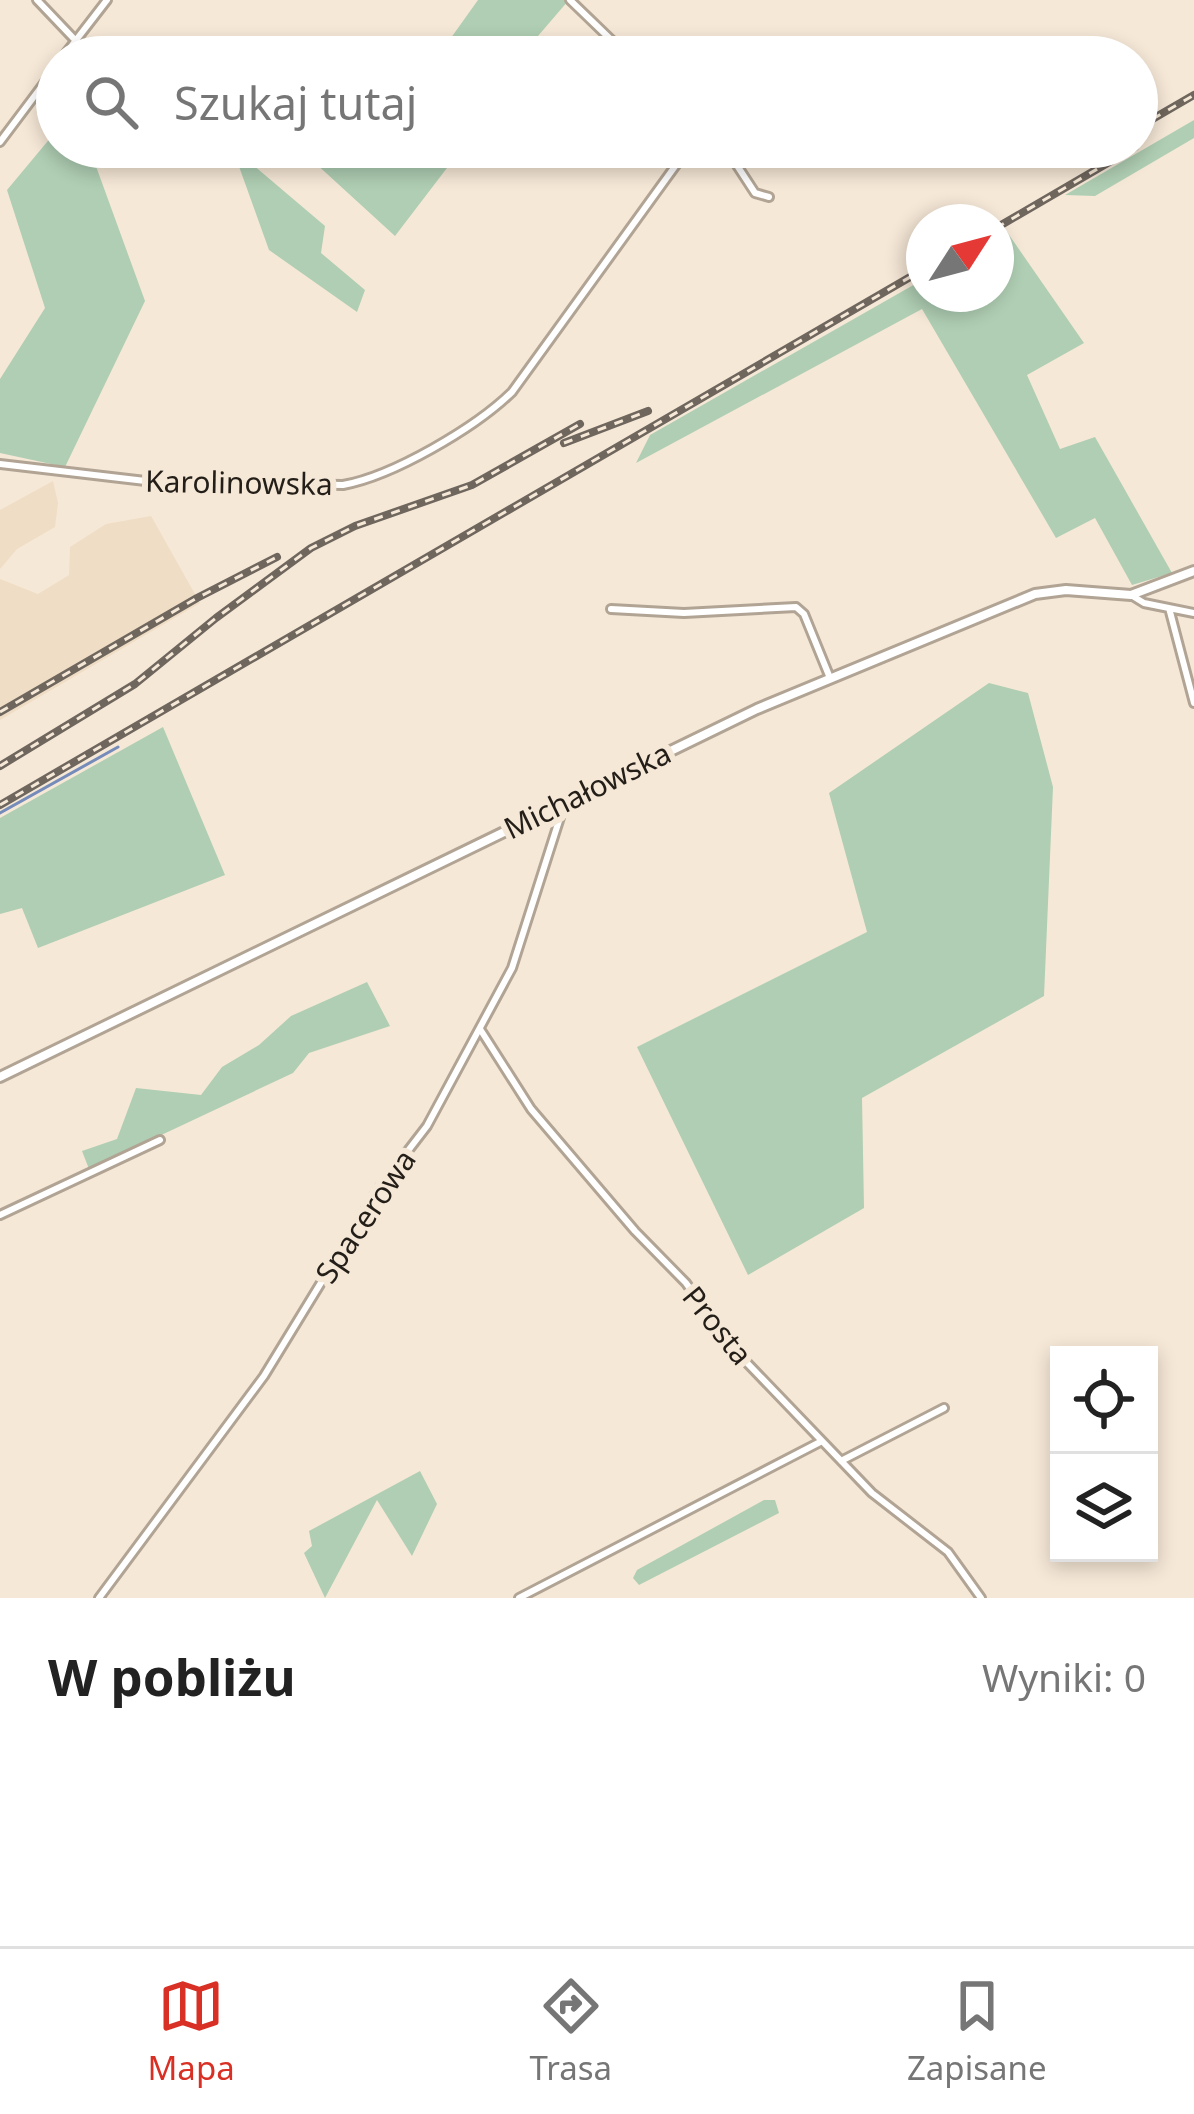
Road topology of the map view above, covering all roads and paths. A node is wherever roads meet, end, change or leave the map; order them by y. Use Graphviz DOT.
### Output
graph roads {
  1 [pos="37,0"];
  2 [pos="107,0"];
  3 [pos="569,0"];
  4 [pos="72,36"];
  5 [pos="79,36"];
  6 [pos="607,36"];
  7 [pos="36,94"];
  8 [pos="0,142"];
  9 [pos="673,168"];
  10 [pos="738,168"];
  11 [pos="769,197"];
  12 [pos="0,464"];
  13 [pos="1194,572"];
  14 [pos="1131,595"];
  15 [pos="1169,608"];
  16 [pos="611,610"];
  17 [pos="1194,613"];
  18 [pos="830,678"];
  19 [pos="1194,703"];
  20 [pos="566,800"];
  21 [pos="480,1029"];
  22 [pos="0,1077"];
  23 [pos="160,1140"];
  24 [pos="0,1215"];
  25 [pos="944,1408"];
  26 [pos="822,1441"];
  27 [pos="841,1461"];
  28 [pos="99,1598"];
  29 [pos="519,1598"];
  30 [pos="980,1598"];
  1 -- 4 [label="street"];
  2 -- 5 [label="street"];
  3 -- 6 [label="street"];
  7 -- 8 [label="street"];
  9 -- 12 [label="street, Karolinowska"];
  10 -- 11 [label="street"];
  13 -- 14 [label="street, Michałowska"];
  14 -- 15 [label="street"];
  14 -- 18 [label="street, Michałowska"];
  15 -- 17 [label="street"];
  15 -- 19 [label="street"];
  16 -- 18 [label="street"];
  18 -- 20 [label="street, Michałowska"];
  20 -- 21 [label="street, Spacerowa"];
  20 -- 22 [label="street, Michałowska"];
  21 -- 26 [label="street, Prosta"];
  21 -- 28 [label="street, Spacerowa"];
  23 -- 24 [label="street"];
  25 -- 27 [label="street"];
  26 -- 27 [label="street, Prosta"];
  26 -- 29 [label="street"];
  27 -- 30 [label="street, Prosta"];
}
